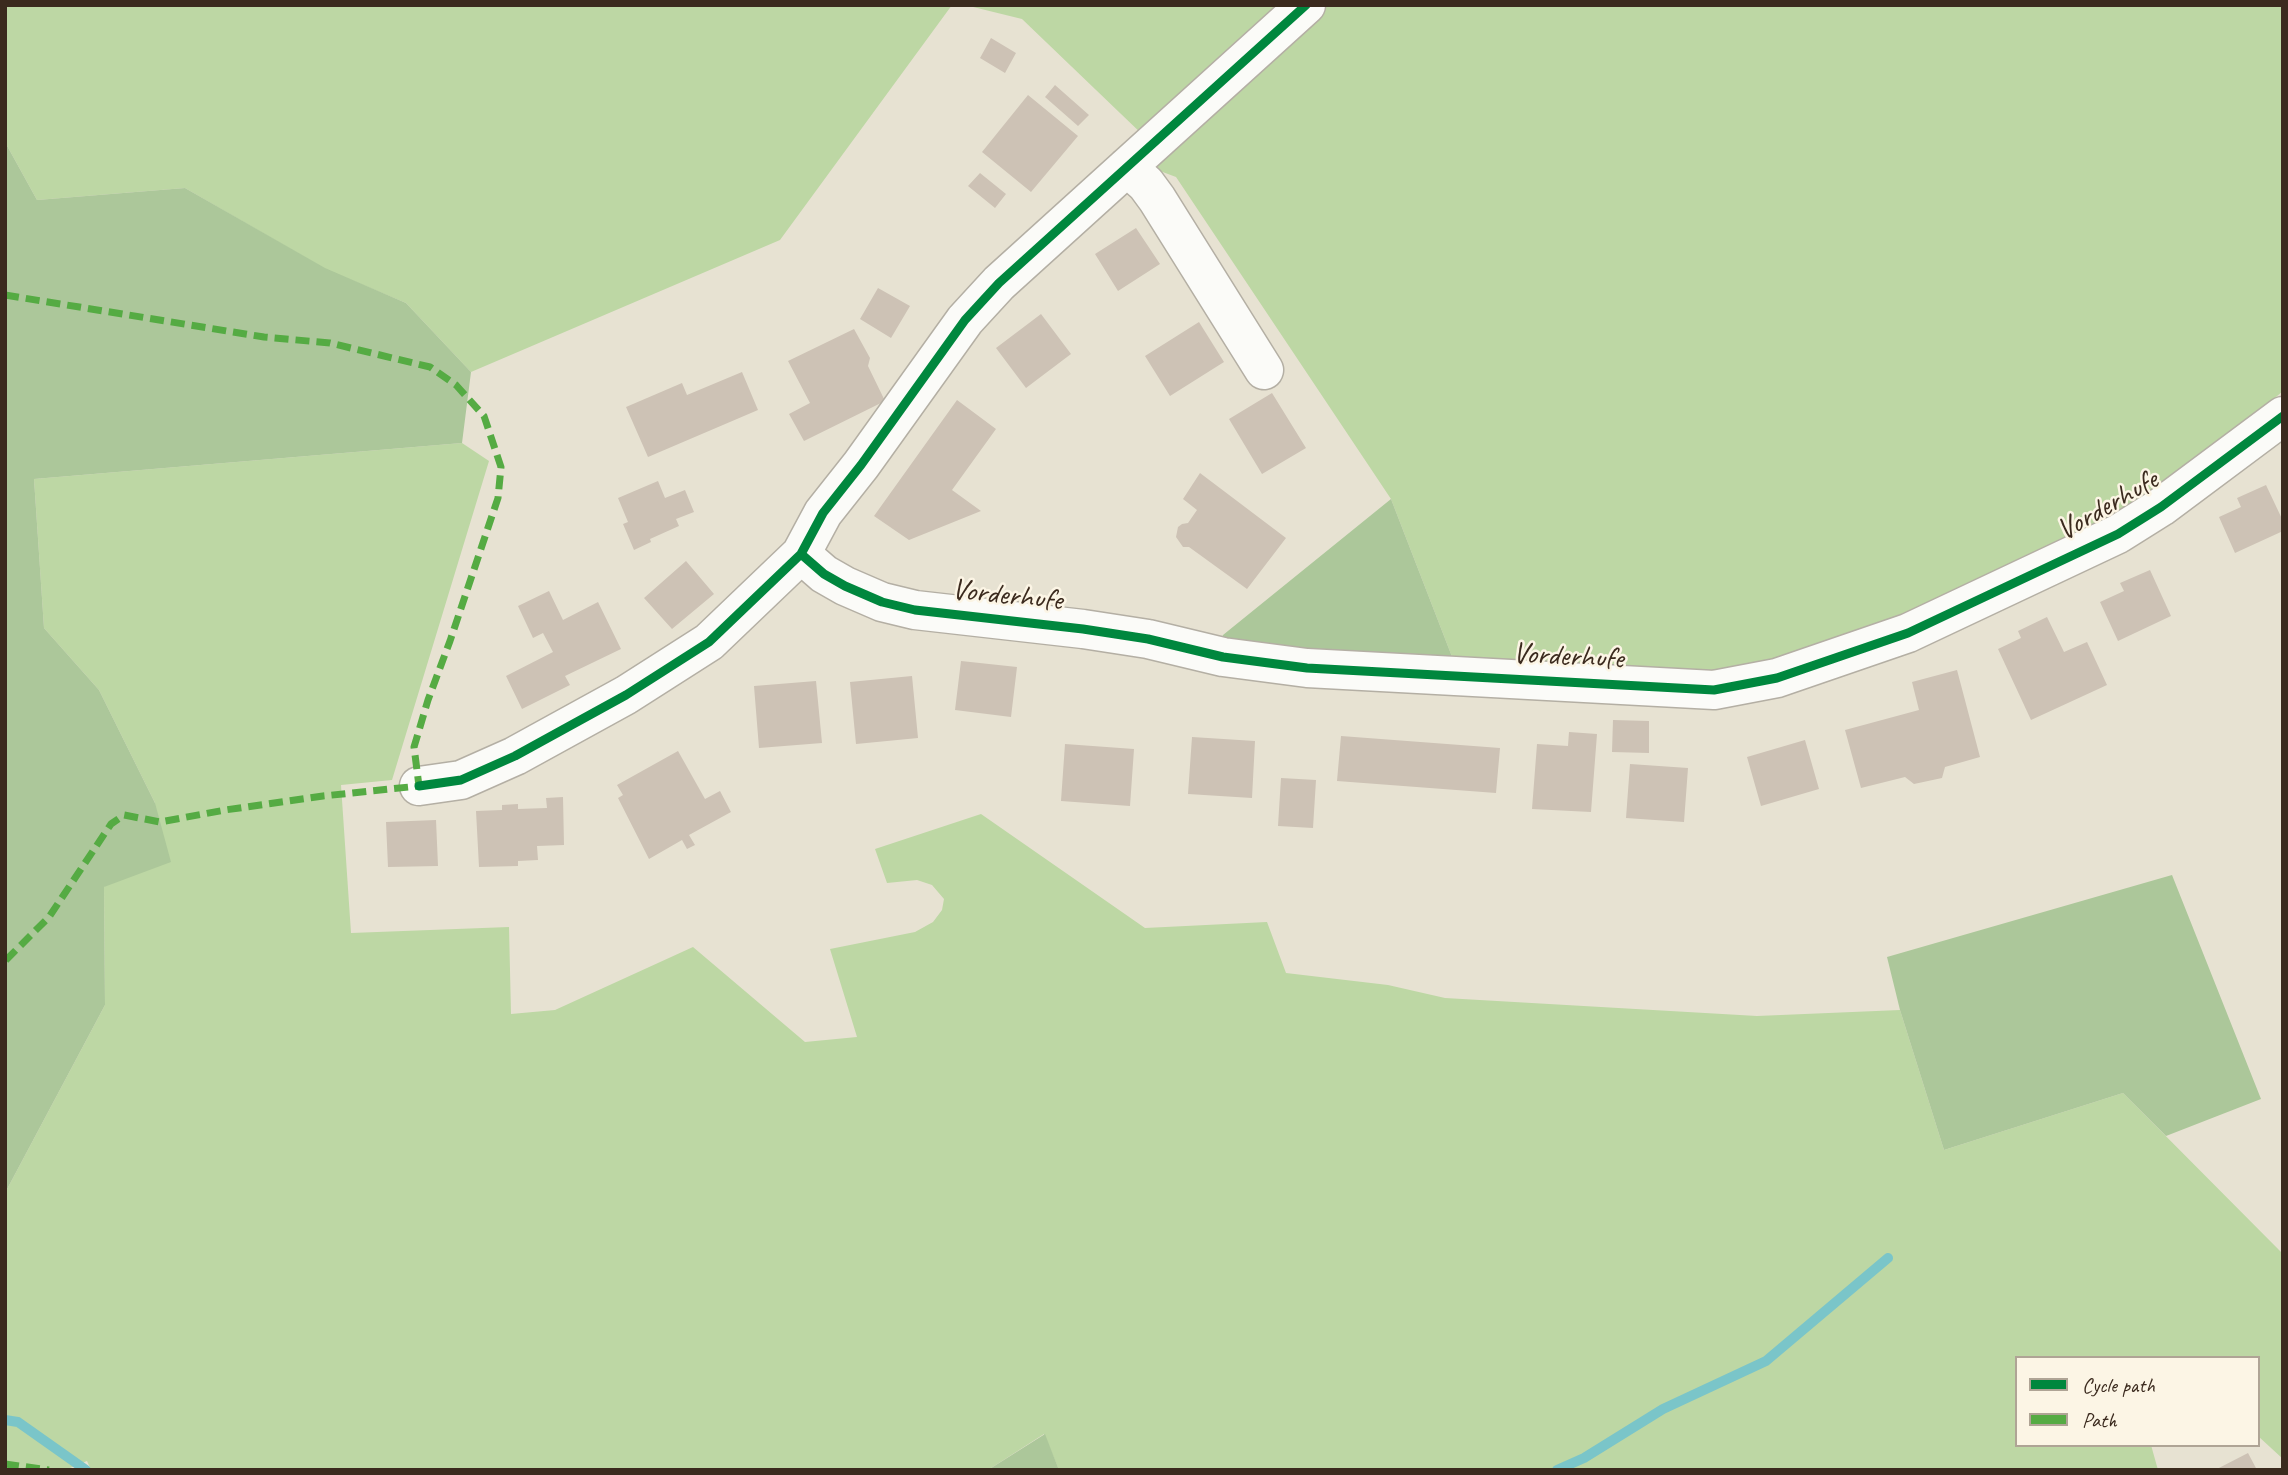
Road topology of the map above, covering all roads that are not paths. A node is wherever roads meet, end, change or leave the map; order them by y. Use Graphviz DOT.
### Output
graph roads {
  1 [pos="1306,5"];
  2 [pos="1127,167"];
  3 [pos="1264,370"];
  4 [pos="2283,416"];
  5 [pos="801,554"];
  6 [pos="419,786"];
  1 -- 2 [label="street"];
  2 -- 3 [label="street"];
  2 -- 5 [label="street"];
  4 -- 5 [label="street, Vorderhufe"];
  5 -- 6 [label="street"];
}
